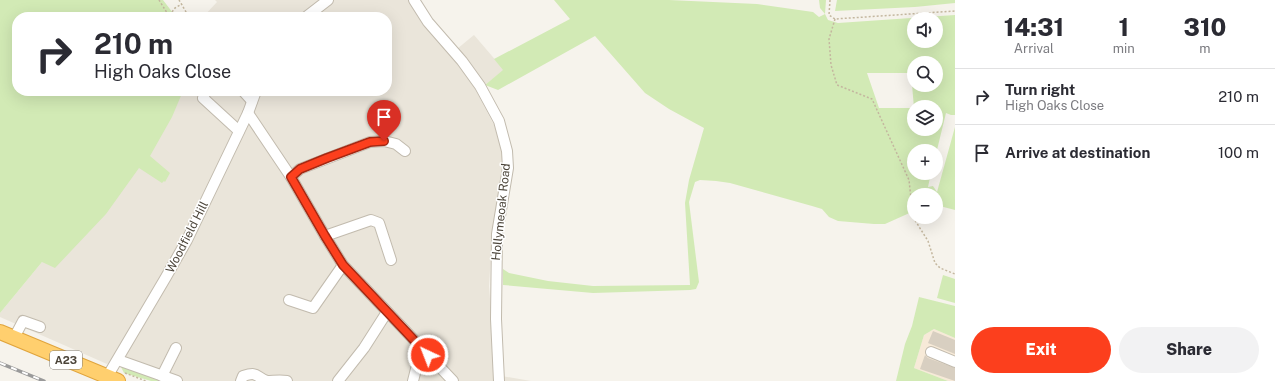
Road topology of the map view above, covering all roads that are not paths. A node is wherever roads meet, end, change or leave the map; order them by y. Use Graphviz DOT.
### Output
graph roads {
  1 [pos="328,0"];
  2 [pos="414,0"];
  3 [pos="312,12"];
  4 [pos="204,96"];
  5 [pos="248,96"];
  6 [pos="254,96"];
  7 [pos="252,101"];
  8 [pos="248,113"];
  9 [pos="239,131"];
  10 [pos="405,151"];
  11 [pos="291,177"];
  12 [pos="325,236"];
  13 [pos="391,260"];
  14 [pos="343,265"];
  15 [pos="289,300"];
  16 [pos="387,312"];
  17 [pos="40,327"];
  18 [pos="0,332"];
  19 [pos="14,338"];
  20 [pos="176,348"];
  21 [pos="931,352"];
  22 [pos="428,355"];
  23 [pos="118,360"];
  24 [pos="955,362"];
  25 [pos="241,375"];
  26 [pos="162,376"];
  27 [pos="112,379"];
  28 [pos="177,381"];
  29 [pos="287,381"];
  30 [pos="338,381"];
  31 [pos="413,381"];
  32 [pos="453,381"];
  33 [pos="499,381"];
  1 -- 3 [label="street"];
  2 -- 33 [label="street, Hollymeoak Road"];
  4 -- 9 [label="street"];
  5 -- 7 [label="street"];
  6 -- 7 [label="street, Woodfield Hill"];
  7 -- 8 [label="street, Woodfield Hill"];
  8 -- 9 [label="street, Woodfield Hill"];
  8 -- 11 [label="street"];
  9 -- 23 [label="street, Woodfield Hill"];
  10 -- 11 [label="street"];
  11 -- 12 [label="street"];
  12 -- 13 [label="street"];
  12 -- 14 [label="street"];
  14 -- 15 [label="street"];
  14 -- 16 [label="street"];
  16 -- 22 [label="street"];
  16 -- 30 [label="street"];
  17 -- 19 [label="street"];
  18 -- 19 [label="highway, A23"];
  19 -- 27 [label="highway, A23"];
  20 -- 26 [label="street"];
  21 -- 24 [label="street"];
  22 -- 31 [label="street"];
  22 -- 32 [label="street"];
  23 -- 26 [label="street"];
  23 -- 27 [label="street, Woodfield Hill"];
  25 -- 29 [label="street"];
  26 -- 28 [label="street"];
}
